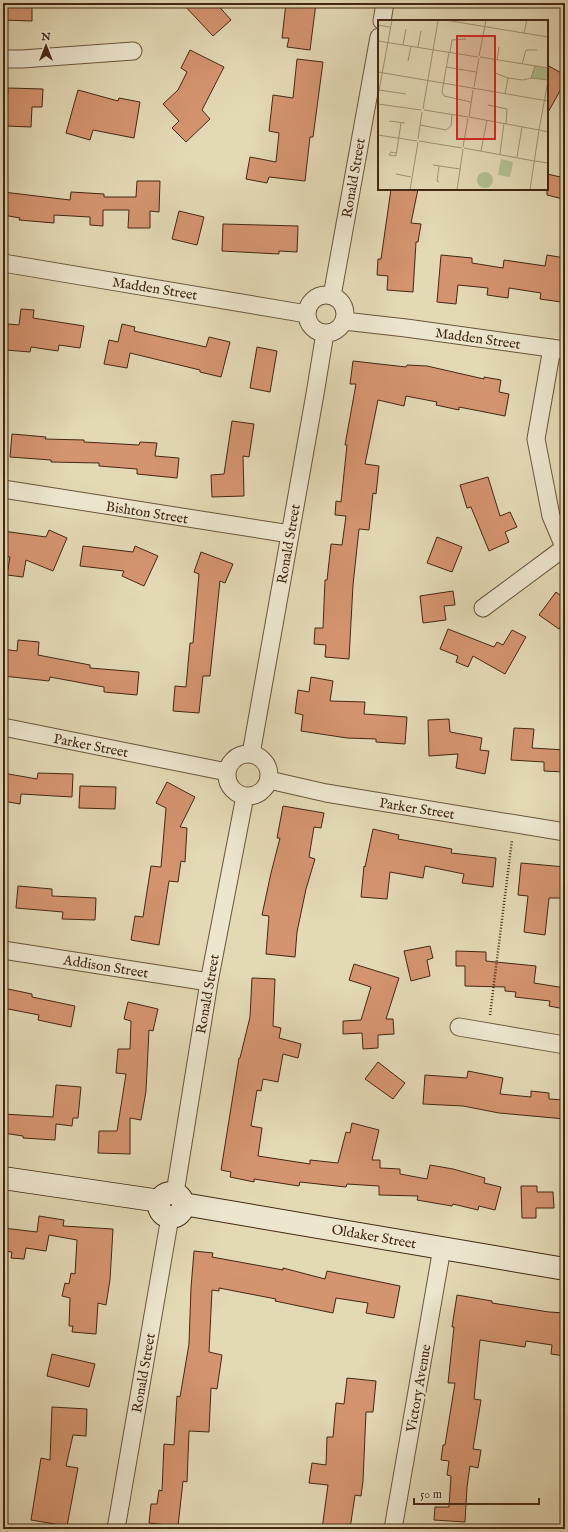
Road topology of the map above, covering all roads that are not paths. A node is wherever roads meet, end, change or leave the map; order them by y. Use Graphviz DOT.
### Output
graph roads {
  1 [pos="385,3"];
  2 [pos="382,20"];
  3 [pos="378,43"];
  4 [pos="133,51"];
  5 [pos="3,59"];
  6 [pos="3,263"];
  7 [pos="332,296"];
  8 [pos="307,314"];
  9 [pos="344,321"];
  10 [pos="324,333"];
  11 [pos="558,349"];
  12 [pos="3,489"];
  13 [pos="290,534"];
  14 [pos="564,549"];
  15 [pos="483,608"];
  16 [pos="3,727"];
  17 [pos="252,754"];
  18 [pos="227,772"];
  19 [pos="269,780"];
  20 [pos="245,796"];
  21 [pos="565,832"];
  22 [pos="3,950"];
  23 [pos="209,982"];
  24 [pos="459,1027"];
  25 [pos="565,1046"];
  26 [pos="3,1178"];
  27 [pos="172,1204"];
  28 [pos="442,1248"];
  29 [pos="565,1270"];
  30 [pos="116,1529"];
  31 [pos="393,1529"];
  1 -- 2 [label="street"];
  3 -- 7 [label="street, Ronald Street"];
  4 -- 5 [label="street"];
  6 -- 8 [label="street, Madden Street"];
  7 -- 8 [label="street"];
  7 -- 9 [label="street"];
  8 -- 10 [label="street"];
  9 -- 10 [label="street"];
  9 -- 11 [label="street, Madden Street"];
  10 -- 13 [label="street, Ronald Street"];
  11 -- 14 [label="street"];
  12 -- 13 [label="street, Bishton Street"];
  13 -- 17 [label="street, Ronald Street"];
  14 -- 15 [label="street"];
  16 -- 18 [label="street, Parker Street"];
  17 -- 18 [label="street"];
  17 -- 19 [label="street"];
  18 -- 20 [label="street"];
  19 -- 20 [label="street"];
  19 -- 21 [label="street, Parker Street"];
  20 -- 23 [label="street, Ronald Street"];
  22 -- 23 [label="street, Addison Street"];
  23 -- 27 [label="street, Ronald Street"];
  24 -- 25 [label="street"];
  26 -- 27 [label="street, Oldaker Street"];
  27 -- 28 [label="street, Oldaker Street"];
  27 -- 30 [label="street, Ronald Street"];
  28 -- 29 [label="street, Oldaker Street"];
  28 -- 31 [label="street, Victory Avenue"];
}
